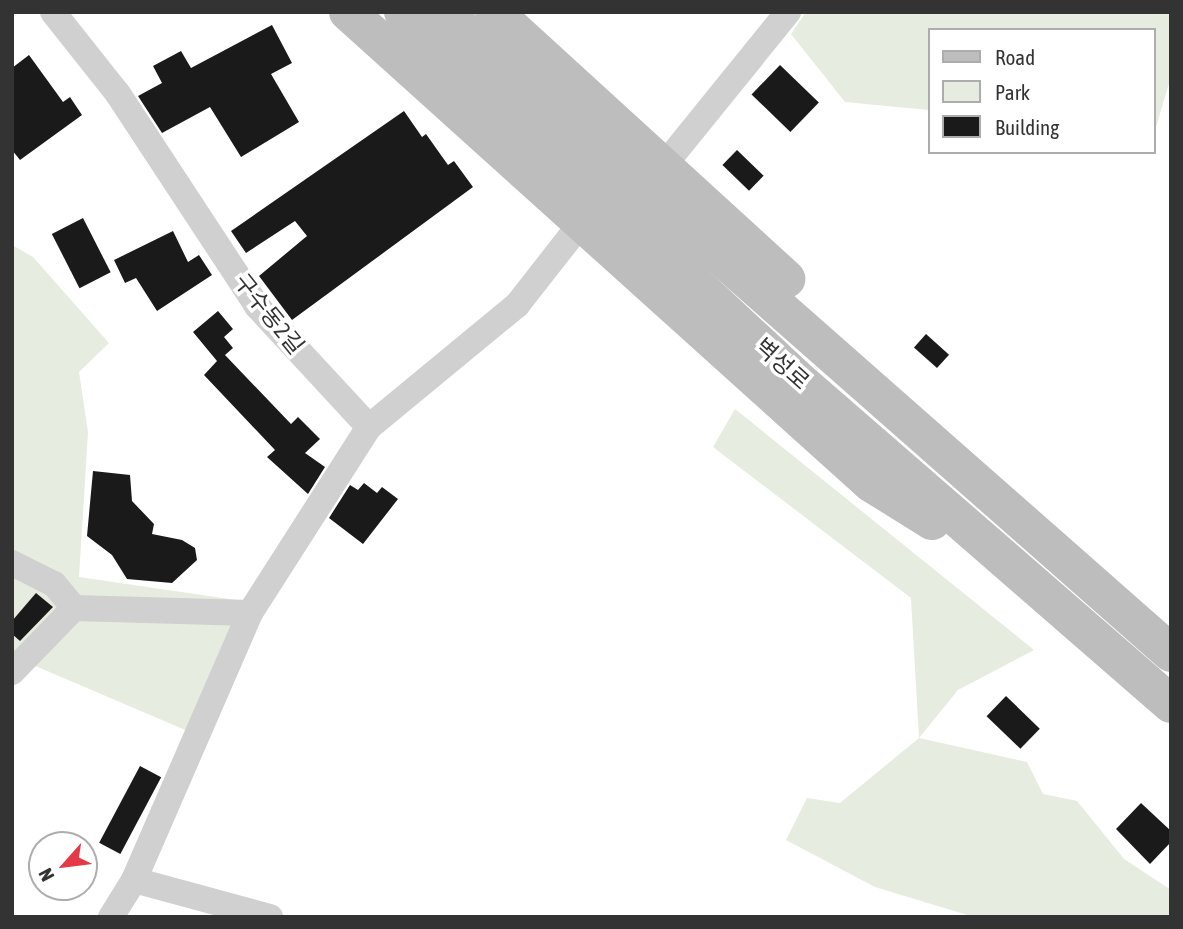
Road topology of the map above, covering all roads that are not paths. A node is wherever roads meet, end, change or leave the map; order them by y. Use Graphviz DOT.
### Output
graph roads {
  1 [pos="53,12"];
  2 [pos="348,12"];
  3 [pos="403,12"];
  4 [pos="443,12"];
  5 [pos="788,12"];
  6 [pos="500,16"];
  7 [pos="658,163"];
  8 [pos="582,222"];
  9 [pos="369,427"];
  10 [pos="1025,523"];
  11 [pos="12,563"];
  12 [pos="1035,585"];
  13 [pos="74,608"];
  14 [pos="250,613"];
  15 [pos="1171,653"];
  16 [pos="12,672"];
  17 [pos="1171,704"];
  18 [pos="134,880"];
  19 [pos="111,917"];
  20 [pos="270,917"];
  1 -- 9 [label="street, 구수동2길"];
  2 -- 8 [label="main road"];
  3 -- 12 [label="main road, 벽성로"];
  4 -- 10 [label="main road, 벽성로"];
  5 -- 7 [label="street"];
  6 -- 7 [label="main road"];
  7 -- 10 [label="main road"];
  8 -- 9 [label="street"];
  8 -- 12 [label="main road"];
  9 -- 14 [label="street"];
  10 -- 15 [label="main road, 벽성로"];
  11 -- 13 [label="street"];
  12 -- 17 [label="main road, 벽성로"];
  13 -- 14 [label="street"];
  13 -- 16 [label="street"];
  14 -- 18 [label="street"];
  18 -- 19 [label="street"];
  18 -- 20 [label="street"];
}
